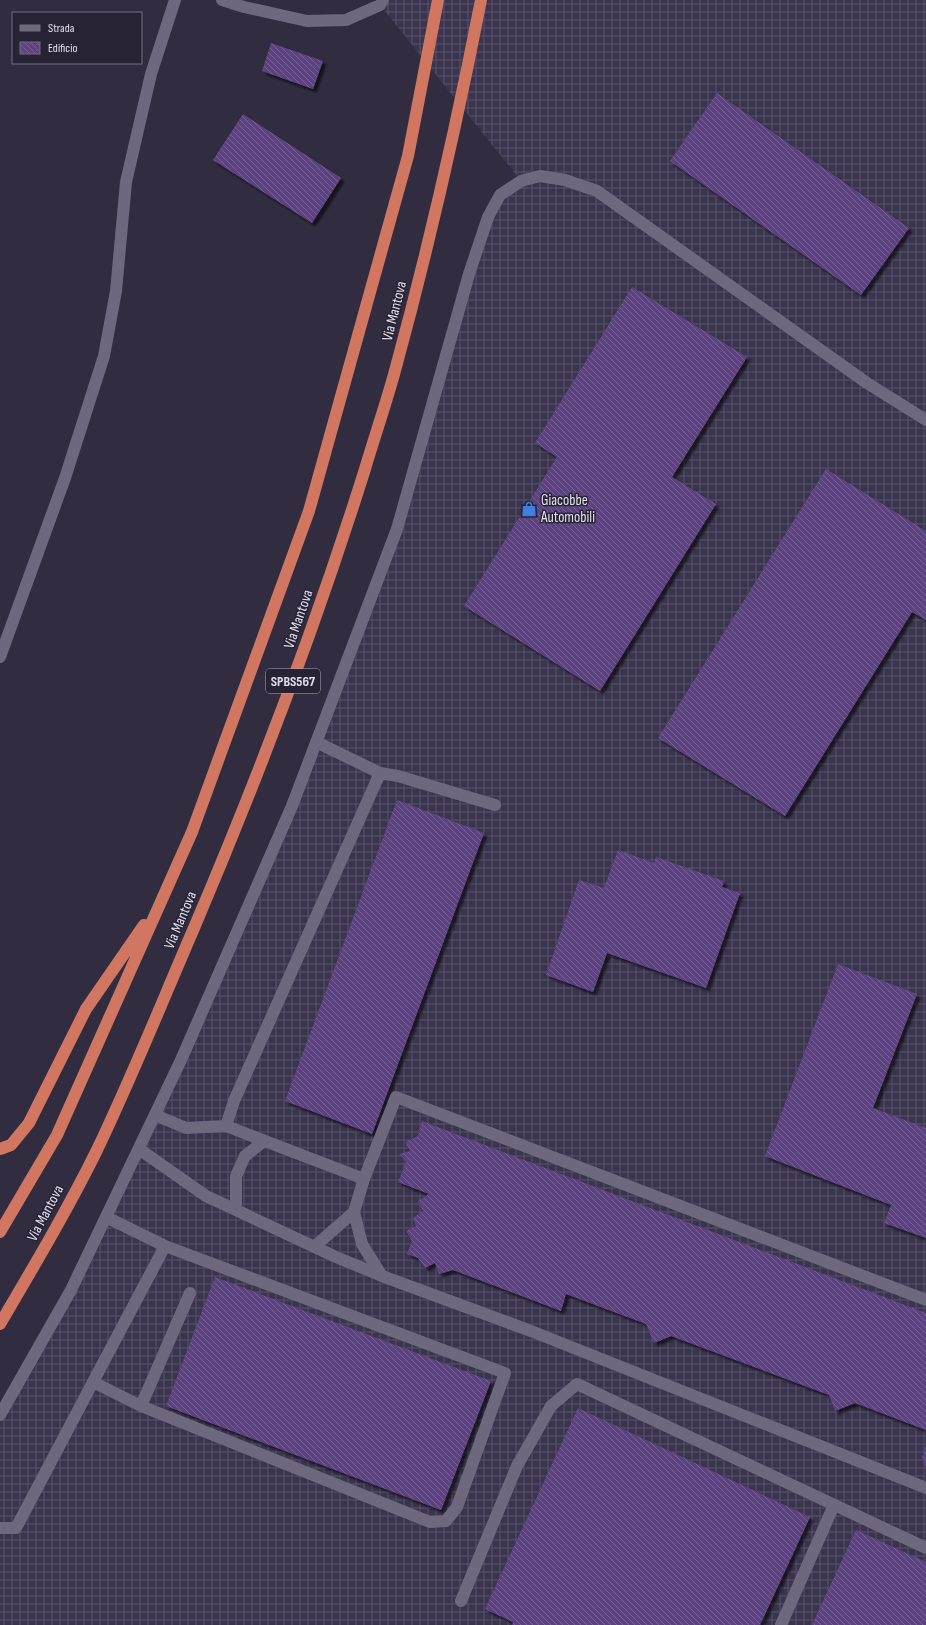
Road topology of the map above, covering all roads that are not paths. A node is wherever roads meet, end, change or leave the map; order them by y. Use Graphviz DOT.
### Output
graph roads {
  1 [pos="174,0"];
  2 [pos="222,0"];
  3 [pos="383,0"];
  4 [pos="438,0"];
  5 [pos="481,0"];
  6 [pos="926,420"];
  7 [pos="0,657"];
  8 [pos="316,742"];
  9 [pos="380,773"];
  10 [pos="495,806"];
  11 [pos="162,899"];
  12 [pos="155,1115"];
  13 [pos="226,1126"];
  14 [pos="264,1141"];
  15 [pos="0,1149"];
  16 [pos="138,1149"];
  17 [pos="364,1179"];
  18 [pos="236,1210"];
  19 [pos="354,1212"];
  20 [pos="106,1217"];
  21 [pos="0,1232"];
  22 [pos="165,1246"];
  23 [pos="315,1246"];
  24 [pos="382,1276"];
  25 [pos="190,1293"];
  26 [pos="926,1300"];
  27 [pos="0,1324"];
  28 [pos="93,1382"];
  29 [pos="141,1406"];
  30 [pos="0,1415"];
  31 [pos="926,1488"];
  32 [pos="834,1505"];
  33 [pos="0,1528"];
  34 [pos="926,1548"];
  35 [pos="461,1601"];
  36 [pos="781,1625"];
  1 -- 7 [label="street"];
  2 -- 3 [label="street"];
  4 -- 11 [label="highway, Via Mantova / SPBS567"];
  5 -- 27 [label="highway, Via Mantova / SPBS567"];
  6 -- 8 [label="street"];
  8 -- 9 [label="street"];
  8 -- 12 [label="street"];
  9 -- 10 [label="street"];
  9 -- 13 [label="street"];
  11 -- 15 [label="highway"];
  11 -- 21 [label="highway, Via Mantova / SPBS567"];
  12 -- 13 [label="street"];
  12 -- 16 [label="street"];
  13 -- 14 [label="street"];
  14 -- 17 [label="street"];
  14 -- 18 [label="street"];
  16 -- 18 [label="street"];
  16 -- 20 [label="street"];
  17 -- 19 [label="street"];
  17 -- 26 [label="street"];
  18 -- 23 [label="street"];
  19 -- 23 [label="street"];
  19 -- 24 [label="street"];
  20 -- 22 [label="street"];
  20 -- 30 [label="street"];
  22 -- 28 [label="street"];
  22 -- 29 [label="street"];
  23 -- 24 [label="street"];
  24 -- 31 [label="street"];
  25 -- 29 [label="street"];
  28 -- 29 [label="street"];
  28 -- 33 [label="street"];
  32 -- 34 [label="street"];
  32 -- 35 [label="street"];
  32 -- 36 [label="street"];
}
